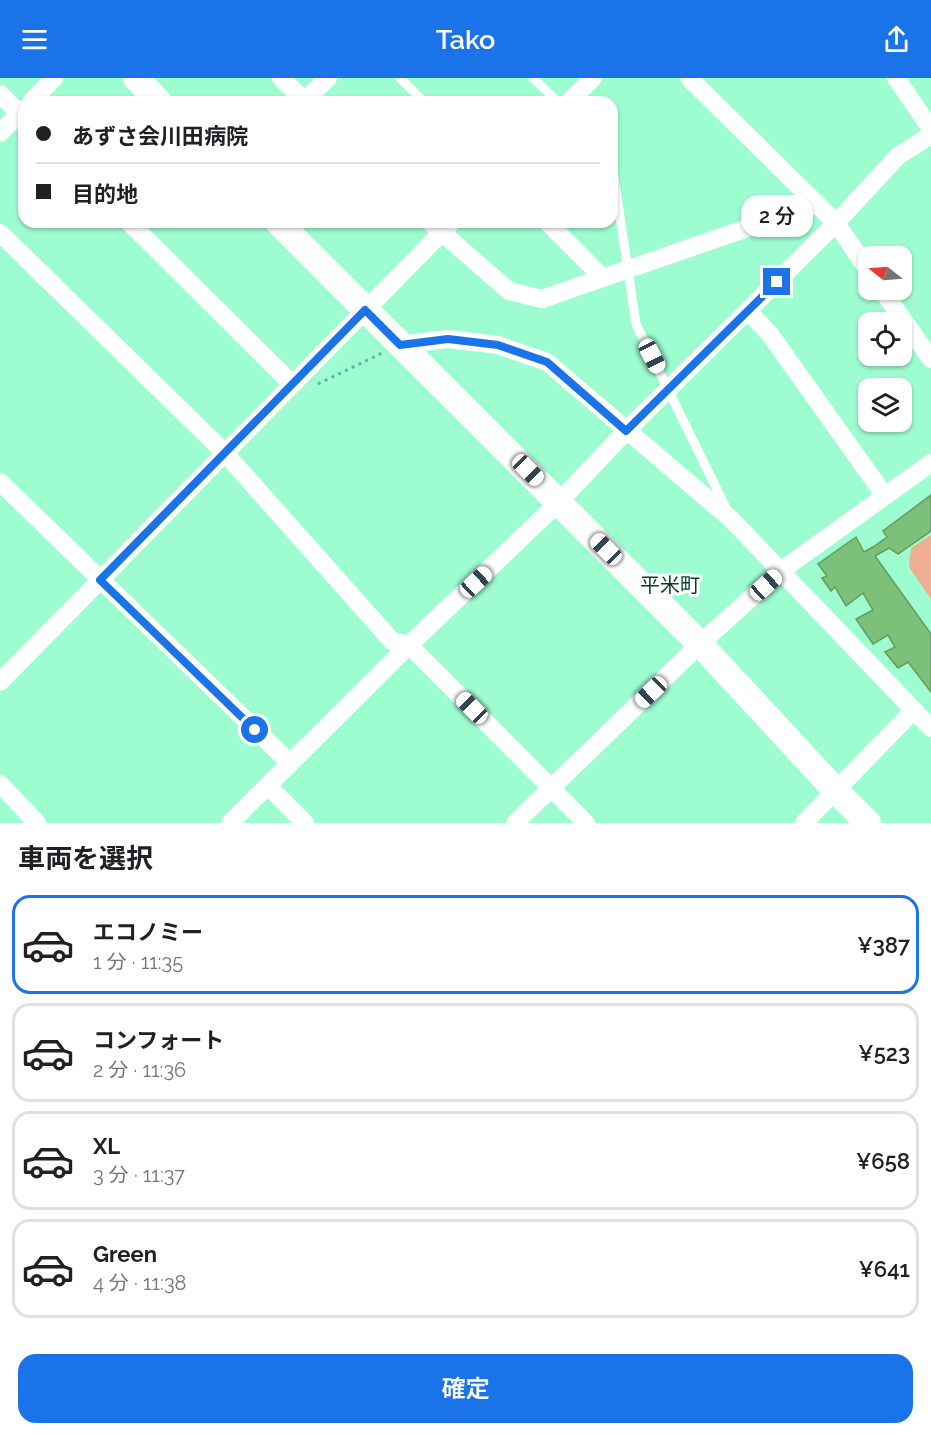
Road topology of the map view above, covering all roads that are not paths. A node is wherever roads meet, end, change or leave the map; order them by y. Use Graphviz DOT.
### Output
graph roads {
  1 [pos="54,78"];
  2 [pos="136,78"];
  3 [pos="281,78"];
  4 [pos="328,78"];
  5 [pos="400,78"];
  6 [pos="533,78"];
  7 [pos="593,78"];
  8 [pos="689,78"];
  9 [pos="896,78"];
  10 [pos="0,94"];
  11 [pos="38,96"];
  12 [pos="153,96"];
  13 [pos="300,96"];
  14 [pos="310,96"];
  15 [pos="418,96"];
  16 [pos="552,96"];
  17 [pos="575,96"];
  18 [pos="18,106"];
  19 [pos="18,117"];
  20 [pos="931,129"];
  21 [pos="0,133"];
  22 [pos="931,135"];
  23 [pos="816,204"];
  24 [pos="618,206"];
  25 [pos="836,223"];
  26 [pos="135,228"];
  27 [pos="284,228"];
  28 [pos="439,228"];
  29 [pos="443,228"];
  30 [pos="553,228"];
  31 [pos="0,233"];
  32 [pos="858,255"];
  33 [pos="627,270"];
  34 [pos="603,278"];
  35 [pos="889,300"];
  36 [pos="365,310"];
  37 [pos="748,311"];
  38 [pos="400,345"];
  39 [pos="931,359"];
  40 [pos="292,384"];
  41 [pos="669,389"];
  42 [pos="626,431"];
  43 [pos="224,452"];
  44 [pos="931,463"];
  45 [pos="0,483"];
  46 [pos="885,496"];
  47 [pos="559,502"];
  48 [pos="731,519"];
  49 [pos="782,570"];
  50 [pos="100,580"];
  51 [pos="700,644"];
  52 [pos="409,645"];
  53 [pos="0,682"];
  54 [pos="914,710"];
  55 [pos="931,728"];
  56 [pos="290,763"];
  57 [pos="0,783"];
  58 [pos="268,786"];
  59 [pos="551,787"];
  60 [pos="837,792"];
  61 [pos="37,823"];
  62 [pos="230,823"];
  63 [pos="305,823"];
  64 [pos="514,823"];
  65 [pos="586,823"];
  66 [pos="804,823"];
  67 [pos="868,823"];
  1 -- 11 [label="street"];
  2 -- 12 [label="street"];
  3 -- 13 [label="street"];
  4 -- 14 [label="street"];
  5 -- 15 [label="lane"];
  6 -- 16 [label="lane"];
  7 -- 17 [label="street"];
  8 -- 23 [label="street"];
  9 -- 20 [label="street"];
  10 -- 18 [label="street"];
  19 -- 21 [label="street"];
  22 -- 25 [label="street"];
  23 -- 25 [label="street"];
  23 -- 33 [label="street"];
  24 -- 33 [label="lane"];
  25 -- 32 [label="street"];
  25 -- 37 [label="street"];
  26 -- 40 [label="street"];
  27 -- 36 [label="street"];
  28 -- 36 [label="street"];
  29 -- 34 [label="street"];
  30 -- 34 [label="street"];
  31 -- 43 [label="street"];
  33 -- 34 [label="street"];
  33 -- 41 [label="lane"];
  35 -- 39 [label="street"];
  36 -- 38 [label="street"];
  36 -- 40 [label="street"];
  37 -- 41 [label="street"];
  37 -- 46 [label="street"];
  38 -- 42 [label="street"];
  38 -- 47 [label="street"];
  40 -- 43 [label="street"];
  41 -- 42 [label="street"];
  41 -- 48 [label="lane"];
  42 -- 47 [label="street"];
  42 -- 48 [label="street"];
  43 -- 50 [label="street"];
  43 -- 52 [label="street"];
  44 -- 46 [label="street"];
  45 -- 50 [label="street"];
  46 -- 49 [label="street"];
  47 -- 51 [label="street"];
  47 -- 52 [label="street"];
  48 -- 49 [label="street"];
  49 -- 51 [label="street"];
  49 -- 54 [label="street"];
  50 -- 53 [label="street"];
  50 -- 56 [label="street"];
  51 -- 59 [label="street"];
  51 -- 60 [label="street"];
  52 -- 56 [label="street"];
  52 -- 59 [label="street"];
  54 -- 55 [label="street"];
  54 -- 60 [label="street"];
  56 -- 58 [label="street"];
  57 -- 61 [label="street"];
  58 -- 62 [label="street"];
  58 -- 63 [label="street"];
  59 -- 64 [label="street"];
  59 -- 65 [label="street"];
  60 -- 66 [label="street"];
  60 -- 67 [label="street"];
}
